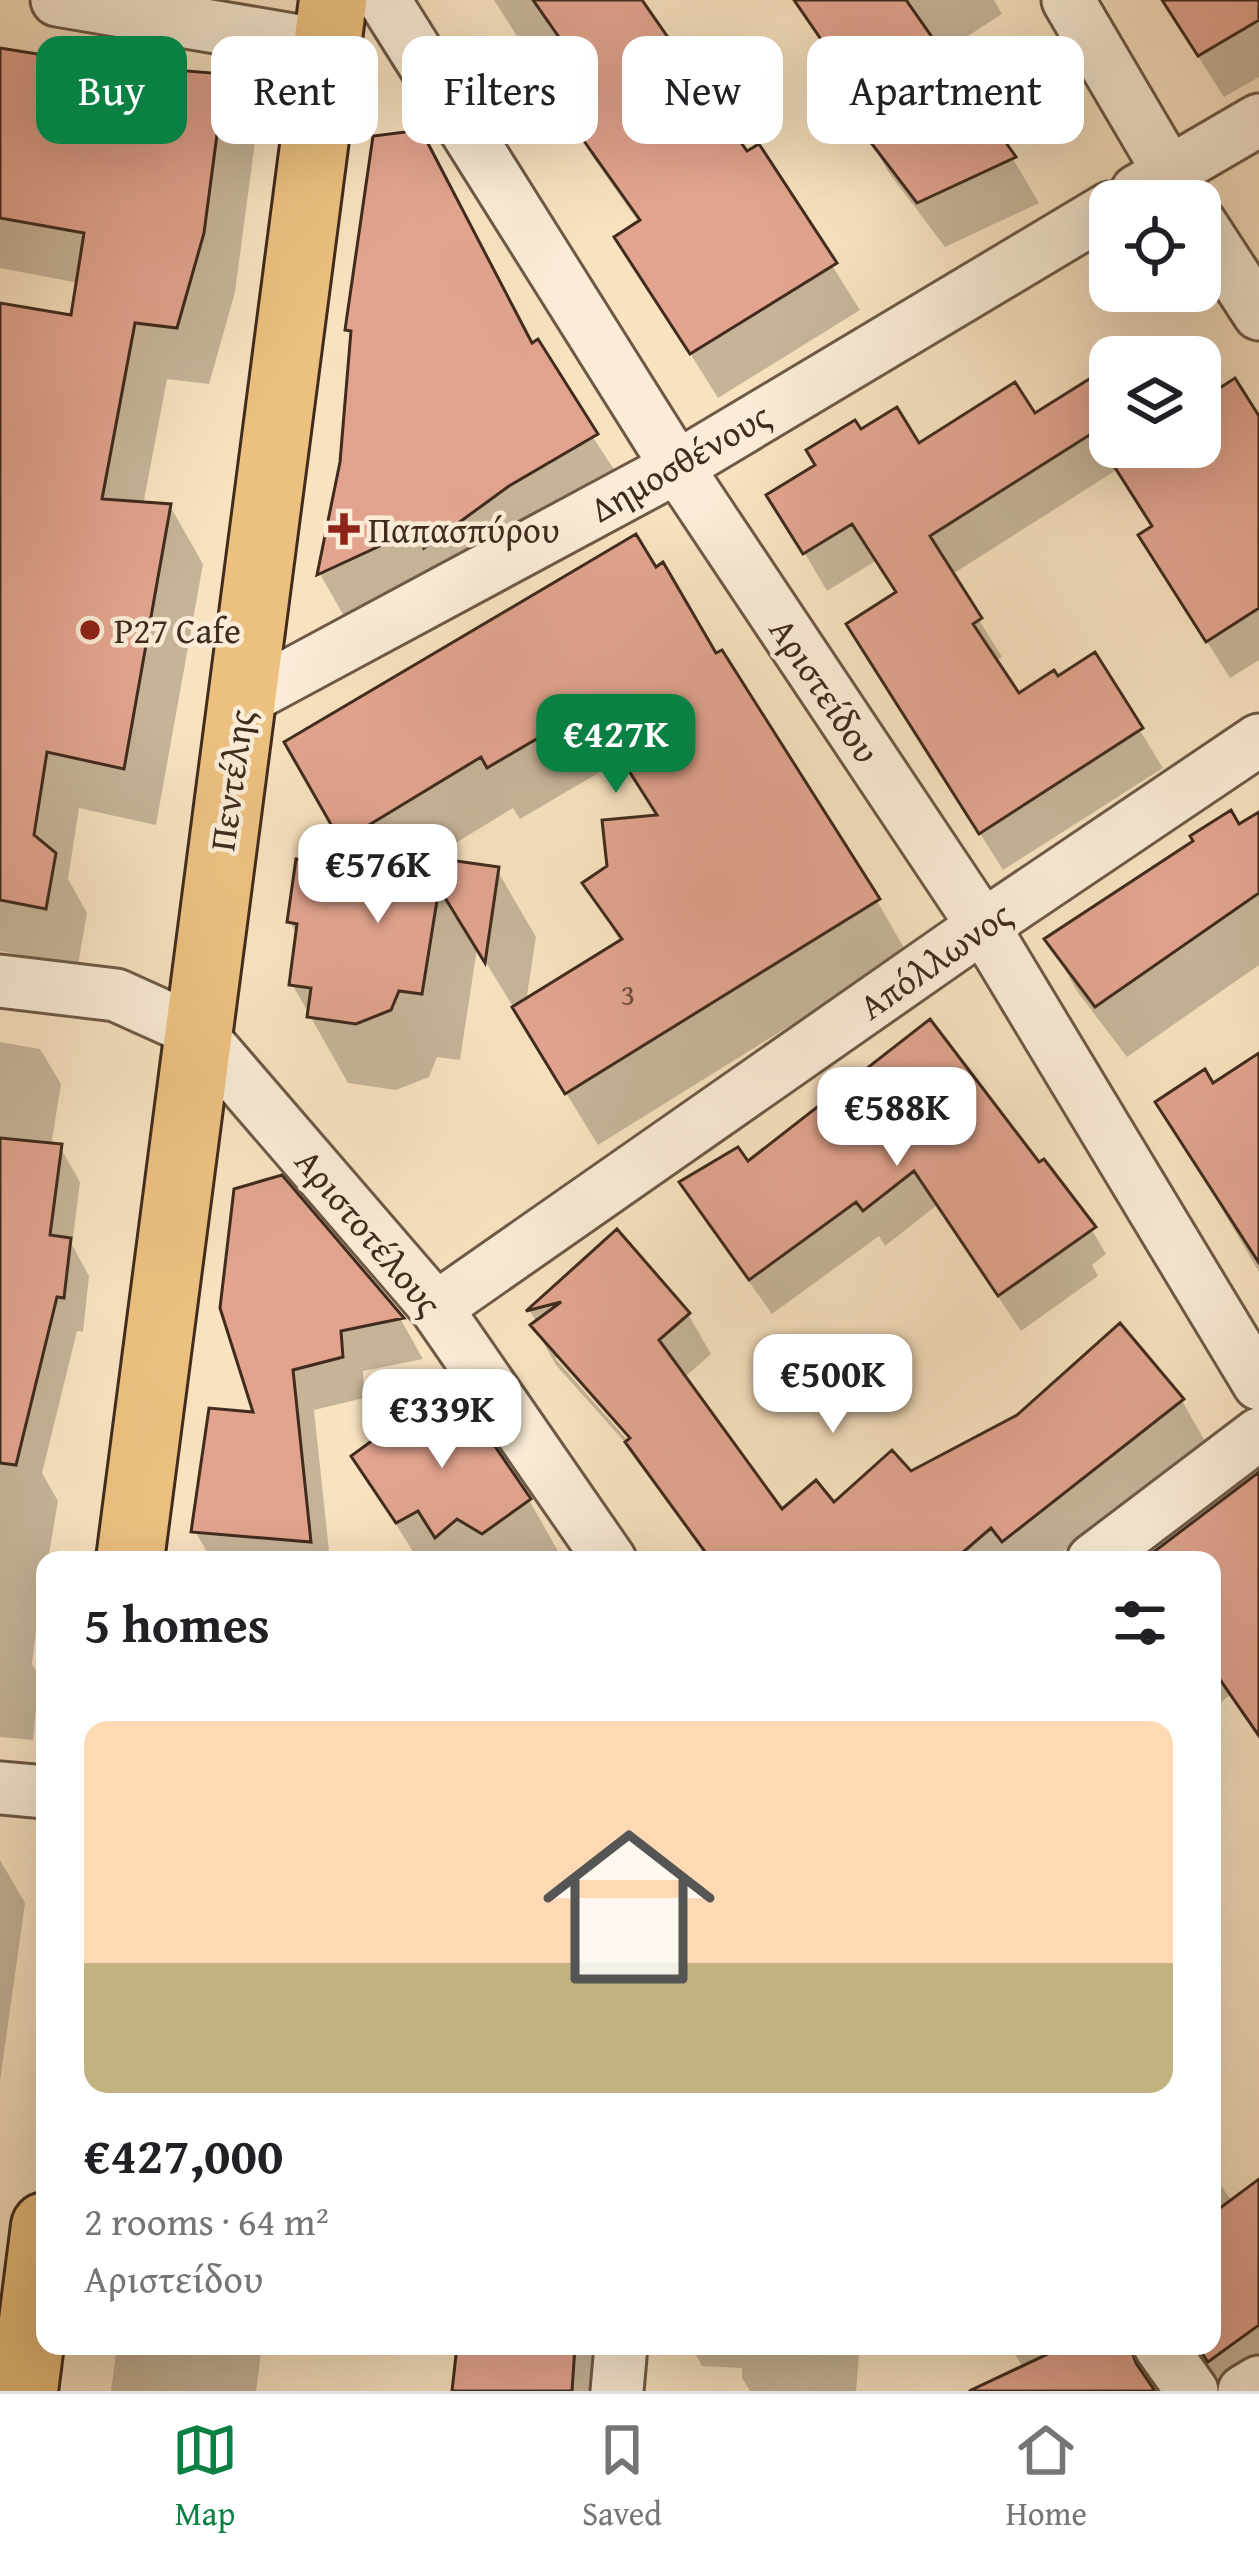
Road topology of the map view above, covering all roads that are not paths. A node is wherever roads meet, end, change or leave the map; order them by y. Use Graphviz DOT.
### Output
graph roads {
  1 [pos="57,0"];
  2 [pos="384,0"];
  3 [pos="1067,0"];
  4 [pos="330,23"];
  5 [pos="1259,120"];
  6 [pos="1173,180"];
  7 [pos="1186,180"];
  8 [pos="1089,221"];
  9 [pos="1221,255"];
  10 [pos="1259,314"];
  11 [pos="677,467"];
  12 [pos="242,700"];
  13 [pos="1259,740"];
  14 [pos="983,926"];
  15 [pos="0,981"];
  16 [pos="198,1032"];
  17 [pos="436,1308"];
  18 [pos="1259,1384"];
  19 [pos="1259,1434"];
  20 [pos="131,1551"];
  21 [pos="604,1551"];
  22 [pos="1105,1551"];
  23 [pos="0,1788"];
  24 [pos="36,1791"];
  25 [pos="36,2297"];
  26 [pos="620,2355"];
  27 [pos="1166,2355"];
  28 [pos="1259,2382"];
  29 [pos="24,2391"];
  30 [pos="617,2391"];
  31 [pos="1192,2391"];
  32 [pos="1244,2391"];
  1 -- 4 [label="street"];
  2 -- 11 [label="street, Αριστείδου"];
  3 -- 6 [label="street"];
  4 -- 12 [label="main road, Πεντέλης"];
  5 -- 7 [label="street"];
  8 -- 11 [label="street, Δημοσθένους"];
  9 -- 10 [label="street"];
  11 -- 12 [label="street, Δημοσθένους"];
  11 -- 14 [label="street, Αριστείδου"];
  12 -- 16 [label="main road, Πεντέλης"];
  13 -- 14 [label="street, Απόλλωνος"];
  14 -- 17 [label="street, Απόλλωνος"];
  14 -- 18 [label="street, Αριστείδου"];
  15 -- 16 [label="street"];
  16 -- 17 [label="street, Αριστοτέλους"];
  16 -- 20 [label="main road, Πεντέλης"];
  17 -- 21 [label="street, Αριστοτέλους"];
  19 -- 22 [label="street"];
  23 -- 24 [label="street"];
  25 -- 29 [label="main road"];
  26 -- 30 [label="street"];
  27 -- 31 [label="street"];
  28 -- 32 [label="street"];
}
